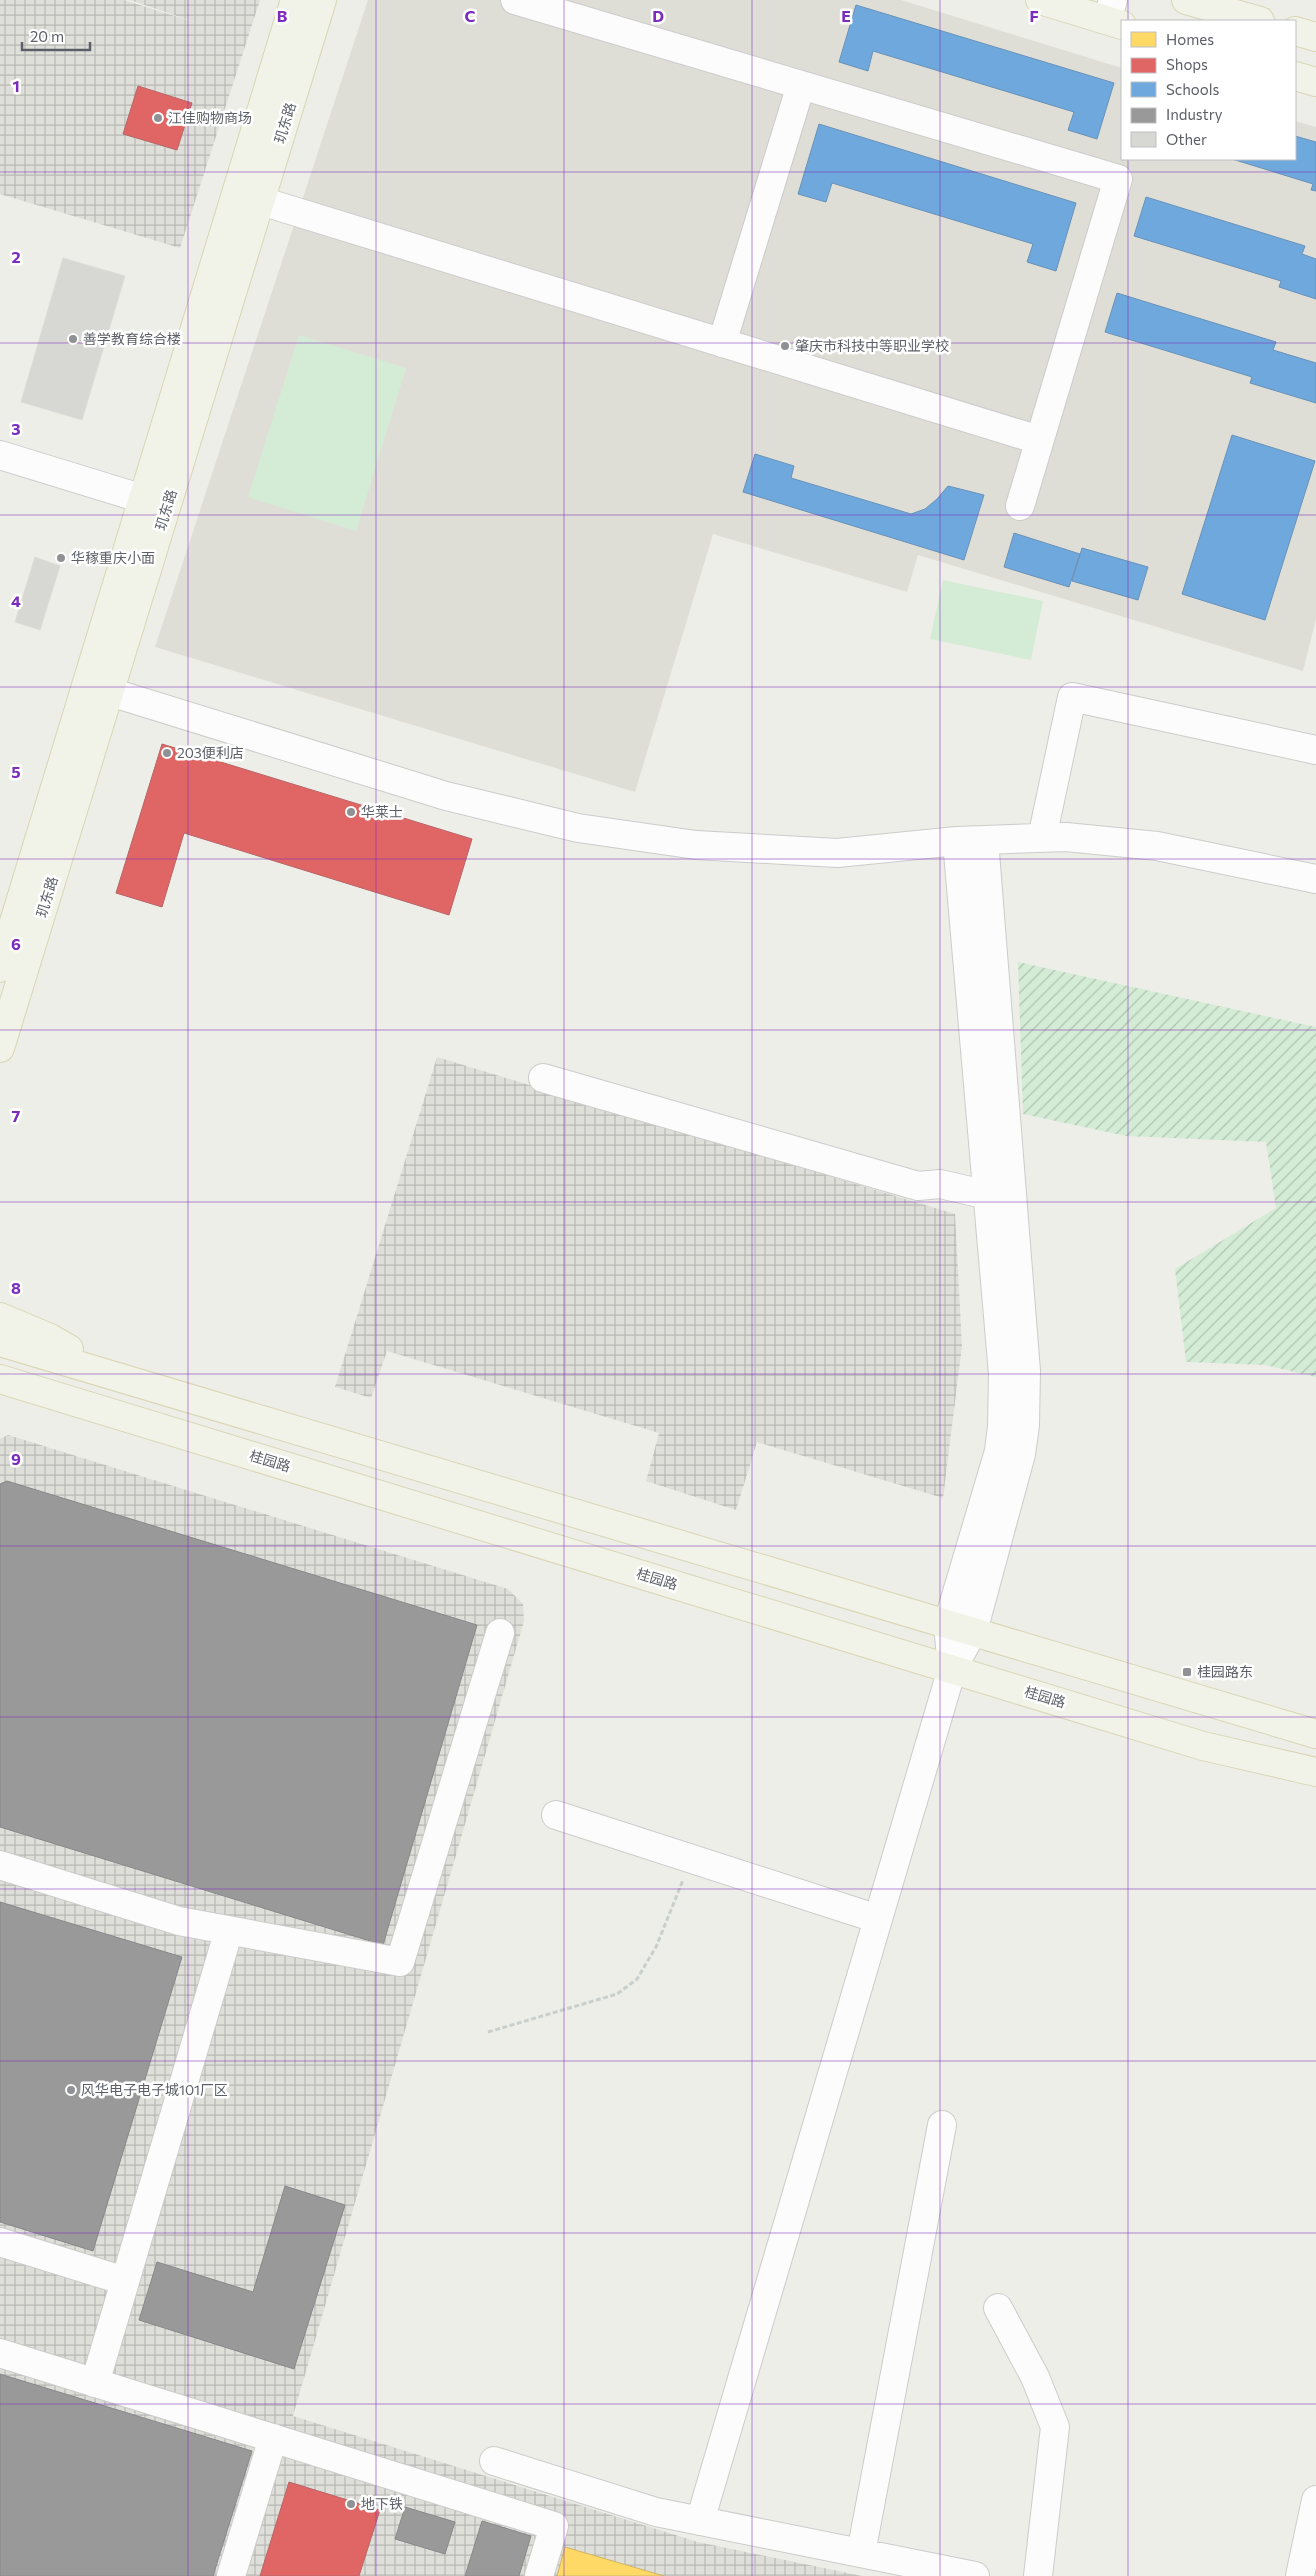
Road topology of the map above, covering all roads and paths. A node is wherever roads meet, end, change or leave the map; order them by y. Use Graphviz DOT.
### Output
graph roads {
  1 [pos="295,0"];
  2 [pos="322,0"];
  3 [pos="515,0"];
  4 [pos="1040,0"];
  5 [pos="1186,0"];
  6 [pos="1082,6"];
  7 [pos="1114,15"];
  8 [pos="1256,20"];
  9 [pos="1296,31"];
  10 [pos="1316,37"];
  11 [pos="1296,76"];
  12 [pos="1316,82"];
  13 [pos="801,85"];
  14 [pos="261,201"];
  15 [pos="722,343"];
  16 [pos="1039,440"];
  17 [pos="0,455"];
  18 [pos="155,503"];
  19 [pos="1020,506"];
  20 [pos="98,688"];
  21 [pos="1316,750"];
  22 [pos="1042,838"];
  23 [pos="970,841"];
  24 [pos="1316,879"];
  25 [pos="0,968"];
  26 [pos="0,1048"];
  27 [pos="543,1078"];
  28 [pos="988,1194"];
  29 [pos="0,1317"];
  30 [pos="0,1342"];
  31 [pos="118,1377"];
  32 [pos="0,1380"];
  33 [pos="41,1392"];
  34 [pos="0,1399"];
  35 [pos="961,1627"];
  36 [pos="500,1634"];
  37 [pos="952,1669"];
  38 [pos="1268,1720"];
  39 [pos="1316,1726"];
  40 [pos="1316,1734"];
  41 [pos="1314,1772"];
  42 [pos="556,1815"];
  43 [pos="689,1858"];
  44 [pos="0,1864"];
  45 [pos="878,1919"];
  46 [pos="229,1930"];
  47 [pos="488,2032"];
  48 [pos="942,2125"];
  49 [pos="0,2242"];
  50 [pos="125,2281"];
  51 [pos="998,2308"];
  52 [pos="0,2353"];
  53 [pos="95,2383"];
  54 [pos="273,2438"];
  55 [pos="494,2461"];
  56 [pos="1316,2500"];
  57 [pos="700,2521"];
  58 [pos="861,2553"];
  59 [pos="230,2576"];
  60 [pos="539,2576"];
  61 [pos="974,2576"];
  62 [pos="1038,2576"];
  63 [pos="1300,2576"];
  1 -- 18 [label="main road, 玑东路"];
  2 -- 14 [label="main road, 玑东路"];
  3 -- 13 [label="street"];
  4 -- 6 [label="main road"];
  5 -- 8 [label="main road"];
  6 -- 7 [label="main road"];
  9 -- 10 [label="main road"];
  11 -- 12 [label="main road"];
  13 -- 15 [label="street"];
  13 -- 16 [label="street"];
  14 -- 15 [label="street"];
  14 -- 18 [label="main road, 玑东路"];
  15 -- 16 [label="street"];
  16 -- 19 [label="street"];
  17 -- 18 [label="street"];
  18 -- 20 [label="main road, 玑东路"];
  20 -- 23 [label="street"];
  20 -- 25 [label="main road, 玑东路"];
  20 -- 26 [label="main road, 玑东路"];
  21 -- 22 [label="street"];
  22 -- 23 [label="street"];
  22 -- 24 [label="street"];
  23 -- 28 [label="street"];
  23 -- 35 [label="street"];
  27 -- 28 [label="street"];
  28 -- 35 [label="street"];
  29 -- 31 [label="main road"];
  30 -- 31 [label="main road"];
  31 -- 35 [label="main road"];
  32 -- 33 [label="main road, 桂园路"];
  33 -- 34 [label="main road"];
  33 -- 37 [label="main road, 桂园路"];
  35 -- 37 [label="street"];
  35 -- 38 [label="main road"];
  36 -- 46 [label="street"];
  37 -- 41 [label="main road, 桂园路"];
  37 -- 45 [label="street"];
  38 -- 39 [label="street"];
  38 -- 40 [label="main road"];
  42 -- 43 [label="street"];
  43 -- 45 [label="street"];
  43 -- 47 [label="path"];
  44 -- 46 [label="street"];
  45 -- 57 [label="street"];
  46 -- 50 [label="street"];
  48 -- 58 [label="street"];
  49 -- 50 [label="street"];
  50 -- 53 [label="street"];
  51 -- 62 [label="street"];
  52 -- 53 [label="street"];
  53 -- 54 [label="street"];
  54 -- 59 [label="street"];
  54 -- 60 [label="street"];
  55 -- 57 [label="street"];
  56 -- 63 [label="street"];
  57 -- 58 [label="street"];
  58 -- 61 [label="street"];
}
